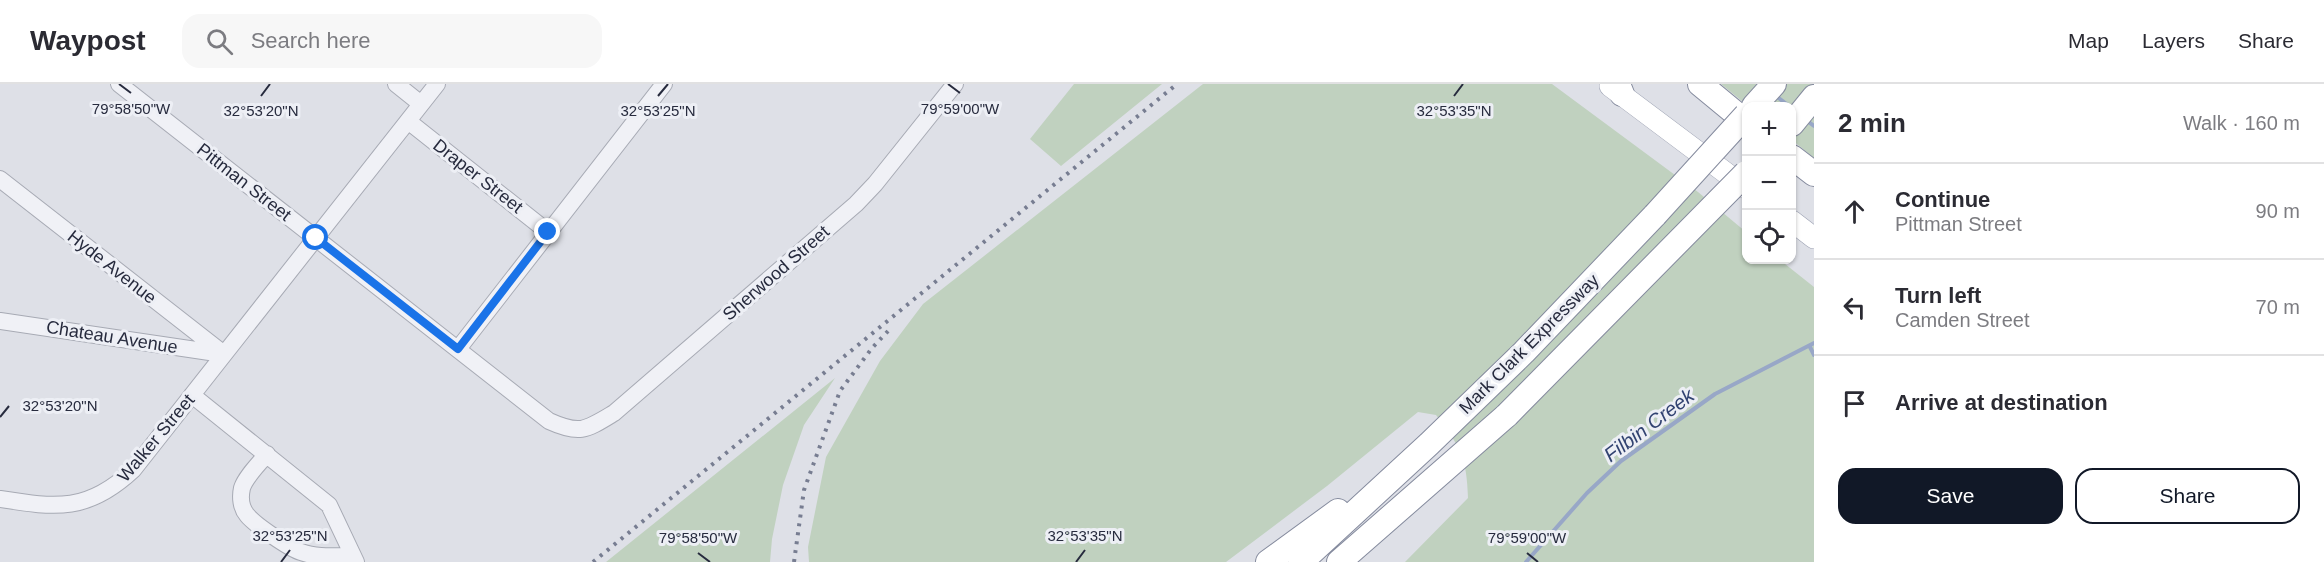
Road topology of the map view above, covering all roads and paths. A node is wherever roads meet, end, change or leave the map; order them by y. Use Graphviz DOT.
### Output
graph roads {
  1 [pos="119,84"];
  2 [pos="396,84"];
  3 [pos="437,84"];
  4 [pos="664,84"];
  5 [pos="955,84"];
  6 [pos="1700,84"];
  7 [pos="1772,84"];
  8 [pos="1616,88"];
  9 [pos="1814,97"];
  10 [pos="1757,102"];
  11 [pos="421,104"];
  12 [pos="1796,118"];
  13 [pos="1742,119"];
  14 [pos="1742,120"];
  15 [pos="408,121"];
  16 [pos="1796,161"];
  17 [pos="1814,174"];
  18 [pos="1742,177"];
  19 [pos="0,179"];
  20 [pos="1742,185"];
  21 [pos="1796,225"];
  22 [pos="548,232"];
  23 [pos="316,238"];
  24 [pos="1814,238"];
  25 [pos="0,321"];
  26 [pos="458,349"];
  27 [pos="224,354"];
  28 [pos="192,395"];
  29 [pos="1507,415"];
  30 [pos="570,430"];
  31 [pos="1429,444"];
  32 [pos="267,454"];
  33 [pos="0,499"];
  34 [pos="354,559"];
  35 [pos="1268,562"];
  36 [pos="1301,562"];
  37 [pos="1339,562"];
  38 [pos="1364,562"];
  1 -- 23 [label="street, Pittman Street"];
  2 -- 11 [label="street"];
  3 -- 11 [label="street, Walker Street"];
  4 -- 22 [label="street"];
  5 -- 30 [label="street, Sherwood Street"];
  6 -- 13 [label="highway"];
  7 -- 10 [label="highway"];
  8 -- 20 [label="main road"];
  9 -- 12 [label="highway"];
  11 -- 15 [label="street, Walker Street"];
  14 -- 31 [label="highway, Mark Clark Expressway, bridge"];
  15 -- 22 [label="street, Draper Street"];
  15 -- 23 [label="street, Walker Street"];
  16 -- 17 [label="highway"];
  18 -- 29 [label="highway, Mark Clark Expressway, bridge"];
  19 -- 27 [label="street, Hyde Avenue"];
  21 -- 24 [label="main road"];
  22 -- 26 [label="street"];
  23 -- 26 [label="street, Pittman Street"];
  23 -- 27 [label="street, Walker Street"];
  25 -- 27 [label="street, Chateau Avenue"];
  26 -- 30 [label="street, Pittman Street"];
  27 -- 28 [label="street, Walker Street"];
  28 -- 32 [label="street"];
  28 -- 33 [label="street, Walker Street"];
  29 -- 37 [label="highway, Mark Clark Expressway"];
  29 -- 38 [label="highway"];
  31 -- 35 [label="highway"];
  31 -- 36 [label="highway, Mark Clark Expressway"];
  32 -- 34 [label="street"];
  32 -- 34 [label="street"];
}
